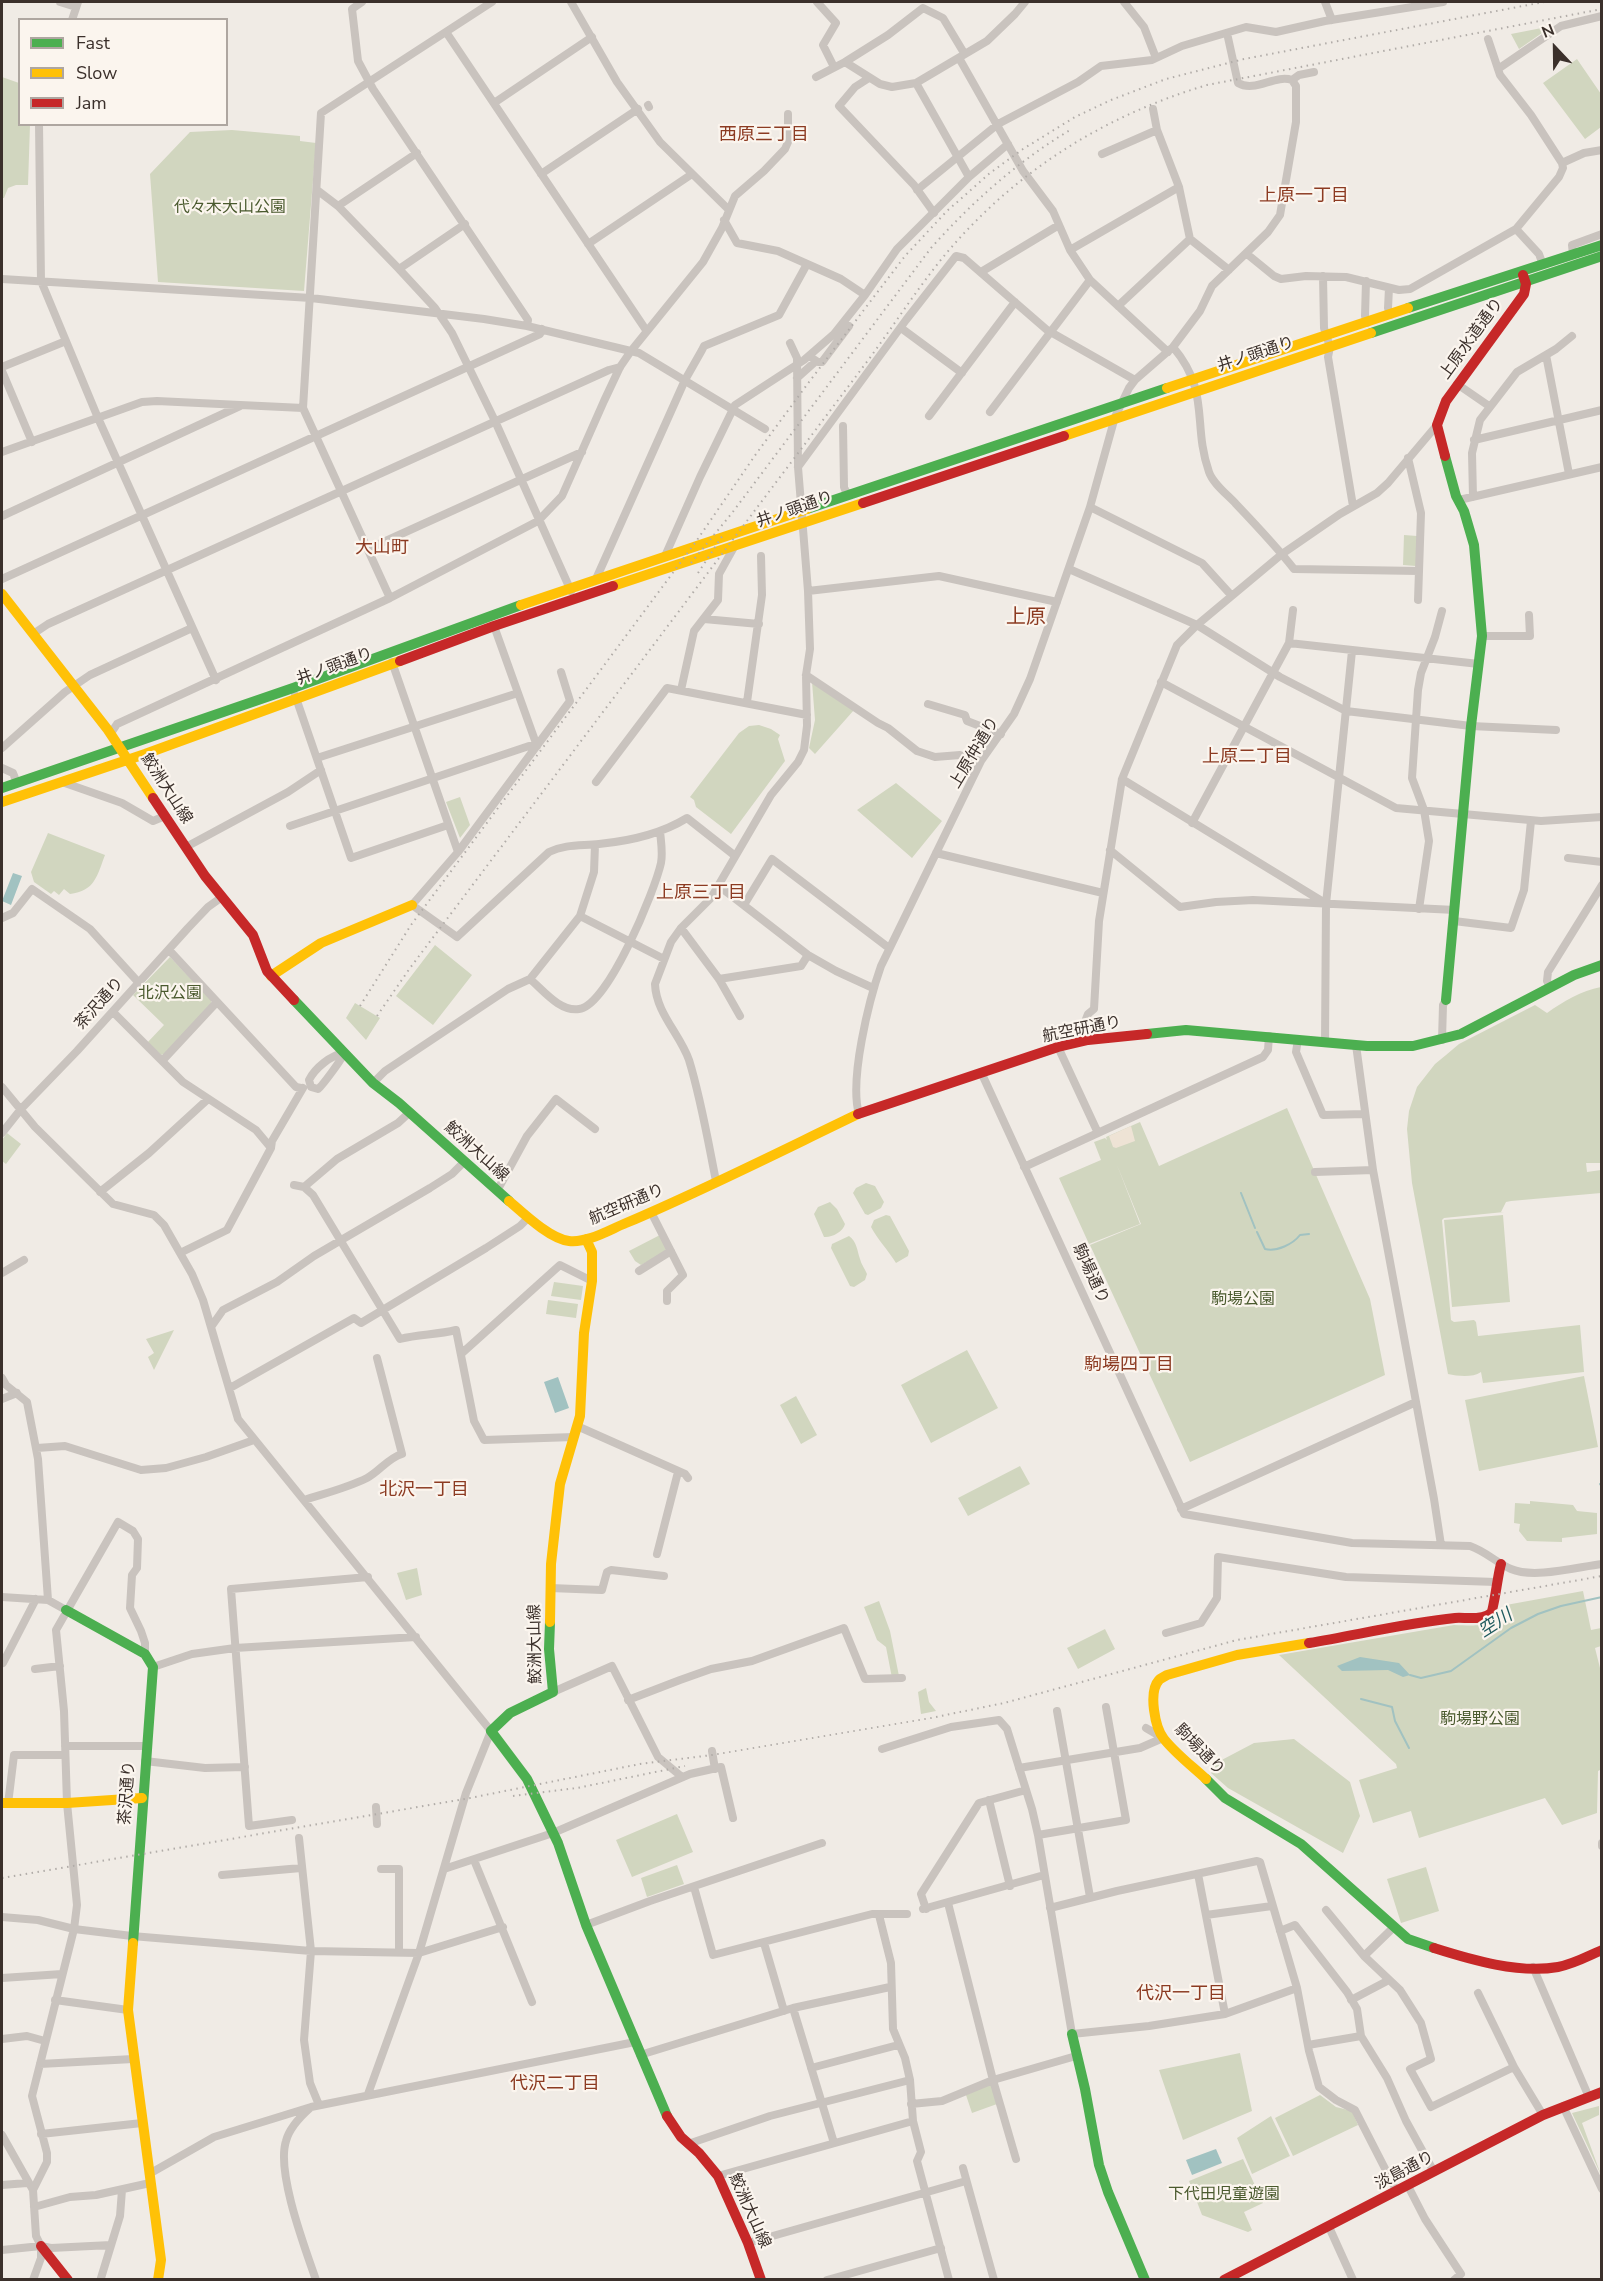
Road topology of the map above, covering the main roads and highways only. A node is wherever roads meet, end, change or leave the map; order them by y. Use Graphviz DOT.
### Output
graph roads {
  1 [pos="1602,245"];
  2 [pos="1602,255"];
  3 [pos="1524,276"];
  4 [pos="1328,341"];
  5 [pos="572,593"];
  6 [pos="2,594"];
  7 [pos="294,692"];
  8 [pos="120,747"];
  9 [pos="128,759"];
  10 [pos="2,788"];
  11 [pos="2,802"];
  12 [pos="412,905"];
  13 [pos="1602,965"];
  14 [pos="272,976"];
  15 [pos="1446,1000"];
  16 [pos="586,1239"];
  17 [pos="1501,1564"];
  18 [pos="66,1610"];
  19 [pos="142,1798"];
  20 [pos="5,1803"];
  21 [pos="1602,1950"];
  22 [pos="1072,2034"];
  23 [pos="1602,2092"];
  24 [pos="41,2246"];
  25 [pos="68,2280"];
  26 [pos="158,2280"];
  27 [pos="761,2280"];
  28 [pos="1145,2280"];
  29 [pos="1224,2280"];
  1 -- 3 [label="main road, 井ノ頭通り"];
  2 -- 3 [label="main road, 井ノ頭通り"];
  3 -- 4 [label="main road, 井ノ頭通り"];
  3 -- 4 [label="main road, 井ノ頭通り"];
  3 -- 15 [label="main road, 上原水道通り"];
  4 -- 5 [label="main road, 井ノ頭通り"];
  4 -- 5 [label="main road, 井ノ頭通り"];
  5 -- 7 [label="main road, 井ノ頭通り"];
  5 -- 7 [label="main road, 井ノ頭通り"];
  6 -- 8 [label="main road, 鮫洲大山線"];
  7 -- 8 [label="main road, 井ノ頭通り"];
  7 -- 9 [label="main road, 井ノ頭通り"];
  8 -- 9 [label="main road, 鮫洲大山線"];
  8 -- 10 [label="main road, 井ノ頭通り"];
  9 -- 11 [label="main road, 井ノ頭通り"];
  9 -- 14 [label="main road, 鮫洲大山線"];
  12 -- 14 [label="main road"];
  13 -- 16 [label="main road, 航空研通り"];
  14 -- 16 [label="main road, 鮫洲大山線"];
  16 -- 27 [label="main road, 鮫洲大山線"];
  17 -- 21 [label="main road, 駒場通り"];
  18 -- 19 [label="main road, 茶沢通り"];
  19 -- 20 [label="main road"];
  19 -- 26 [label="main road, 茶沢通り"];
  22 -- 28 [label="main road"];
  23 -- 29 [label="main road, 淡島通り"];
  24 -- 25 [label="main road"];
}
